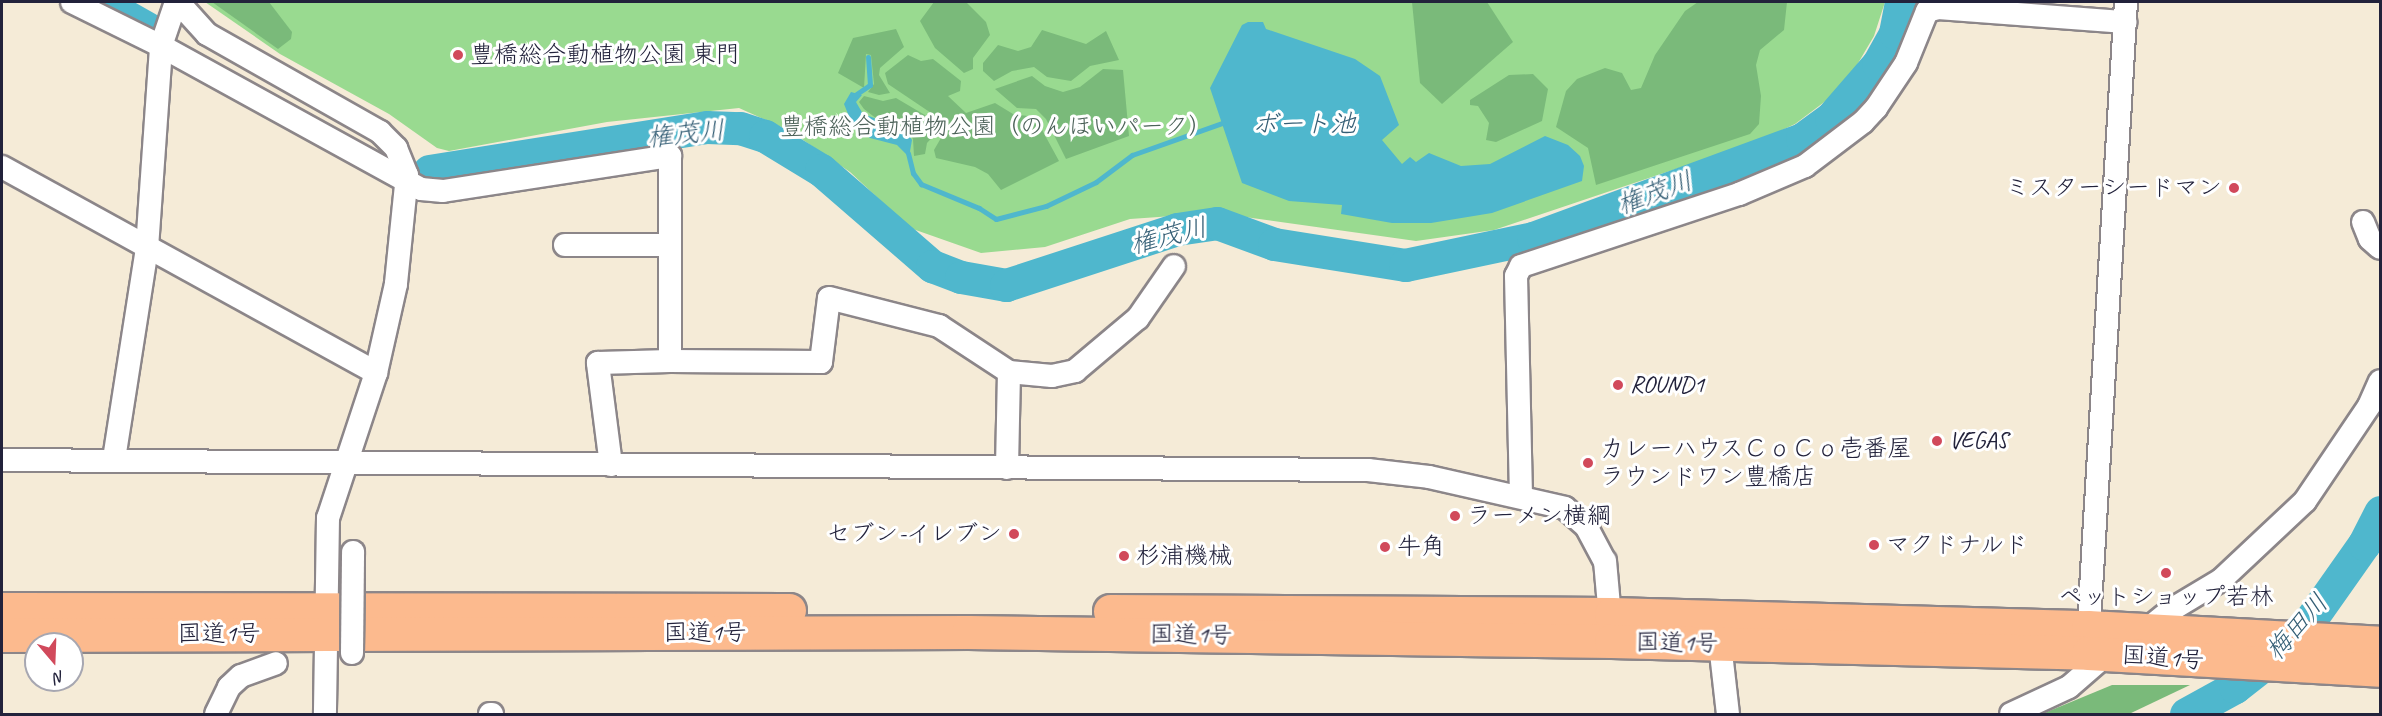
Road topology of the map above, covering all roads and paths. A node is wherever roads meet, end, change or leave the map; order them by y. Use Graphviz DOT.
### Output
graph roads {
  1 [pos="72,2"];
  2 [pos="177,2"];
  3 [pos="1922,9"];
  4 [pos="2126,12"];
  5 [pos="161,46"];
  6 [pos="2,167"];
  7 [pos="408,184"];
  8 [pos="2364,222"];
  9 [pos="565,245"];
  10 [pos="670,245"];
  11 [pos="147,248"];
  12 [pos="2380,248"];
  13 [pos="1174,266"];
  14 [pos="670,361"];
  15 [pos="1009,372"];
  16 [pos="376,373"];
  17 [pos="2380,381"];
  18 [pos="114,459"];
  19 [pos="2,460"];
  20 [pos="346,462"];
  21 [pos="612,465"];
  22 [pos="1007,468"];
  23 [pos="1521,496"];
  24 [pos="353,552"];
  25 [pos="2,609"];
  26 [pos="325,620"];
  27 [pos="1611,628"];
  28 [pos="2,634"];
  29 [pos="2119,642"];
  30 [pos="2380,643"];
  31 [pos="1720,644"];
  32 [pos="352,653"];
  33 [pos="276,663"];
  34 [pos="2380,670"];
  35 [pos="216,714"];
  36 [pos="326,714"];
  37 [pos="1728,714"];
  38 [pos="2011,714"];
  1 -- 5 [label="street"];
  2 -- 5 [label="street"];
  2 -- 7 [label="street"];
  3 -- 4 [label="street"];
  3 -- 23 [label="street"];
  4 -- 29 [label="street"];
  5 -- 7 [label="street"];
  5 -- 11 [label="street"];
  6 -- 11 [label="street"];
  7 -- 10 [label="street"];
  7 -- 16 [label="street"];
  8 -- 12 [label="street"];
  9 -- 10 [label="street"];
  10 -- 14 [label="street"];
  11 -- 16 [label="street"];
  11 -- 18 [label="street"];
  13 -- 15 [label="street"];
  14 -- 15 [label="street"];
  14 -- 21 [label="street"];
  15 -- 22 [label="street"];
  16 -- 20 [label="street"];
  17 -- 29 [label="street"];
  18 -- 19 [label="street"];
  18 -- 20 [label="street"];
  20 -- 21 [label="street"];
  20 -- 26 [label="street"];
  21 -- 22 [label="street"];
  22 -- 23 [label="street"];
  23 -- 27 [label="street"];
  24 -- 32 [label="street, bridge"];
  25 -- 26 [label="highway, 国道1号"];
  26 -- 27 [label="highway, 国道1号"];
  26 -- 28 [label="highway, 国道1号"];
  26 -- 36 [label="street"];
  27 -- 29 [label="highway, 国道1号"];
  27 -- 31 [label="highway, 国道1号"];
  29 -- 30 [label="highway, 国道1号"];
  29 -- 31 [label="highway, 国道1号"];
  29 -- 34 [label="highway, 国道1号"];
  29 -- 38 [label="street"];
  31 -- 37 [label="street"];
  33 -- 35 [label="street"];
}
